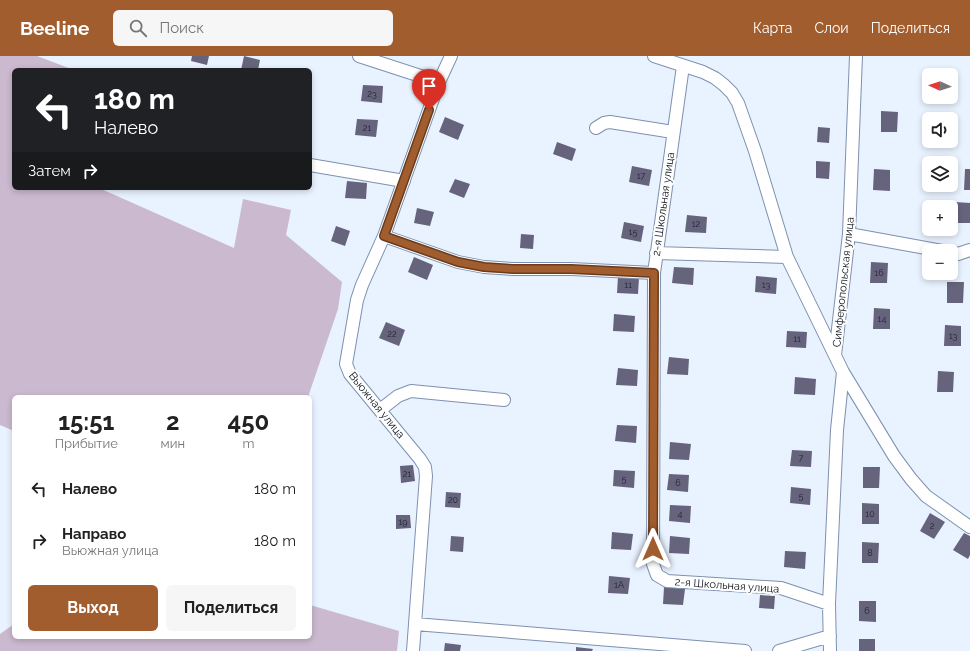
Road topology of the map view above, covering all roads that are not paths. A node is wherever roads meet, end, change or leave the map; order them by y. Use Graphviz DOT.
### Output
graph roads {
  1 [pos="359,56"];
  2 [pos="451,56"];
  3 [pos="654,56"];
  4 [pos="856,56"];
  5 [pos="683,66"];
  6 [pos="439,82"];
  7 [pos="596,128"];
  8 [pos="674,132"];
  9 [pos="312,165"];
  10 [pos="404,181"];
  11 [pos="849,234"];
  12 [pos="384,236"];
  13 [pos="922,247"];
  14 [pos="970,250"];
  15 [pos="656,254"];
  16 [pos="958,254"];
  17 [pos="787,257"];
  18 [pos="654,273"];
  19 [pos="835,355"];
  20 [pos="843,372"];
  21 [pos="504,400"];
  22 [pos="380,410"];
  23 [pos="970,528"];
  24 [pos="829,604"];
  25 [pos="415,624"];
  26 [pos="830,636"];
  27 [pos="413,651"];
  28 [pos="745,651"];
  29 [pos="779,651"];
  30 [pos="830,651"];
  1 -- 6 [label="street"];
  2 -- 6 [label="street, Вьюжная улица"];
  3 -- 5 [label="street"];
  4 -- 11 [label="street, Симферопольская улица"];
  5 -- 8 [label="street, 2-я Школьная улица"];
  5 -- 17 [label="street"];
  6 -- 10 [label="street, Вьюжная улица"];
  7 -- 8 [label="street"];
  8 -- 15 [label="street, 2-я Школьная улица"];
  9 -- 10 [label="street"];
  10 -- 12 [label="street, Вьюжная улица"];
  11 -- 13 [label="street"];
  11 -- 19 [label="street, Симферопольская улица"];
  12 -- 18 [label="street"];
  12 -- 22 [label="street, Вьюжная улица"];
  14 -- 16 [label="street"];
  15 -- 17 [label="street"];
  15 -- 18 [label="street, 2-я Школьная улица"];
  17 -- 19 [label="street"];
  18 -- 24 [label="street, 2-я Школьная улица"];
  19 -- 20 [label="street, Симферопольская улица"];
  20 -- 23 [label="street, Симферопольская улица"];
  20 -- 24 [label="street"];
  21 -- 22 [label="street"];
  22 -- 25 [label="street, Вьюжная улица"];
  24 -- 26 [label="street"];
  25 -- 27 [label="street, Вьюжная улица"];
  25 -- 28 [label="street"];
  26 -- 29 [label="street"];
  26 -- 30 [label="street"];
}
